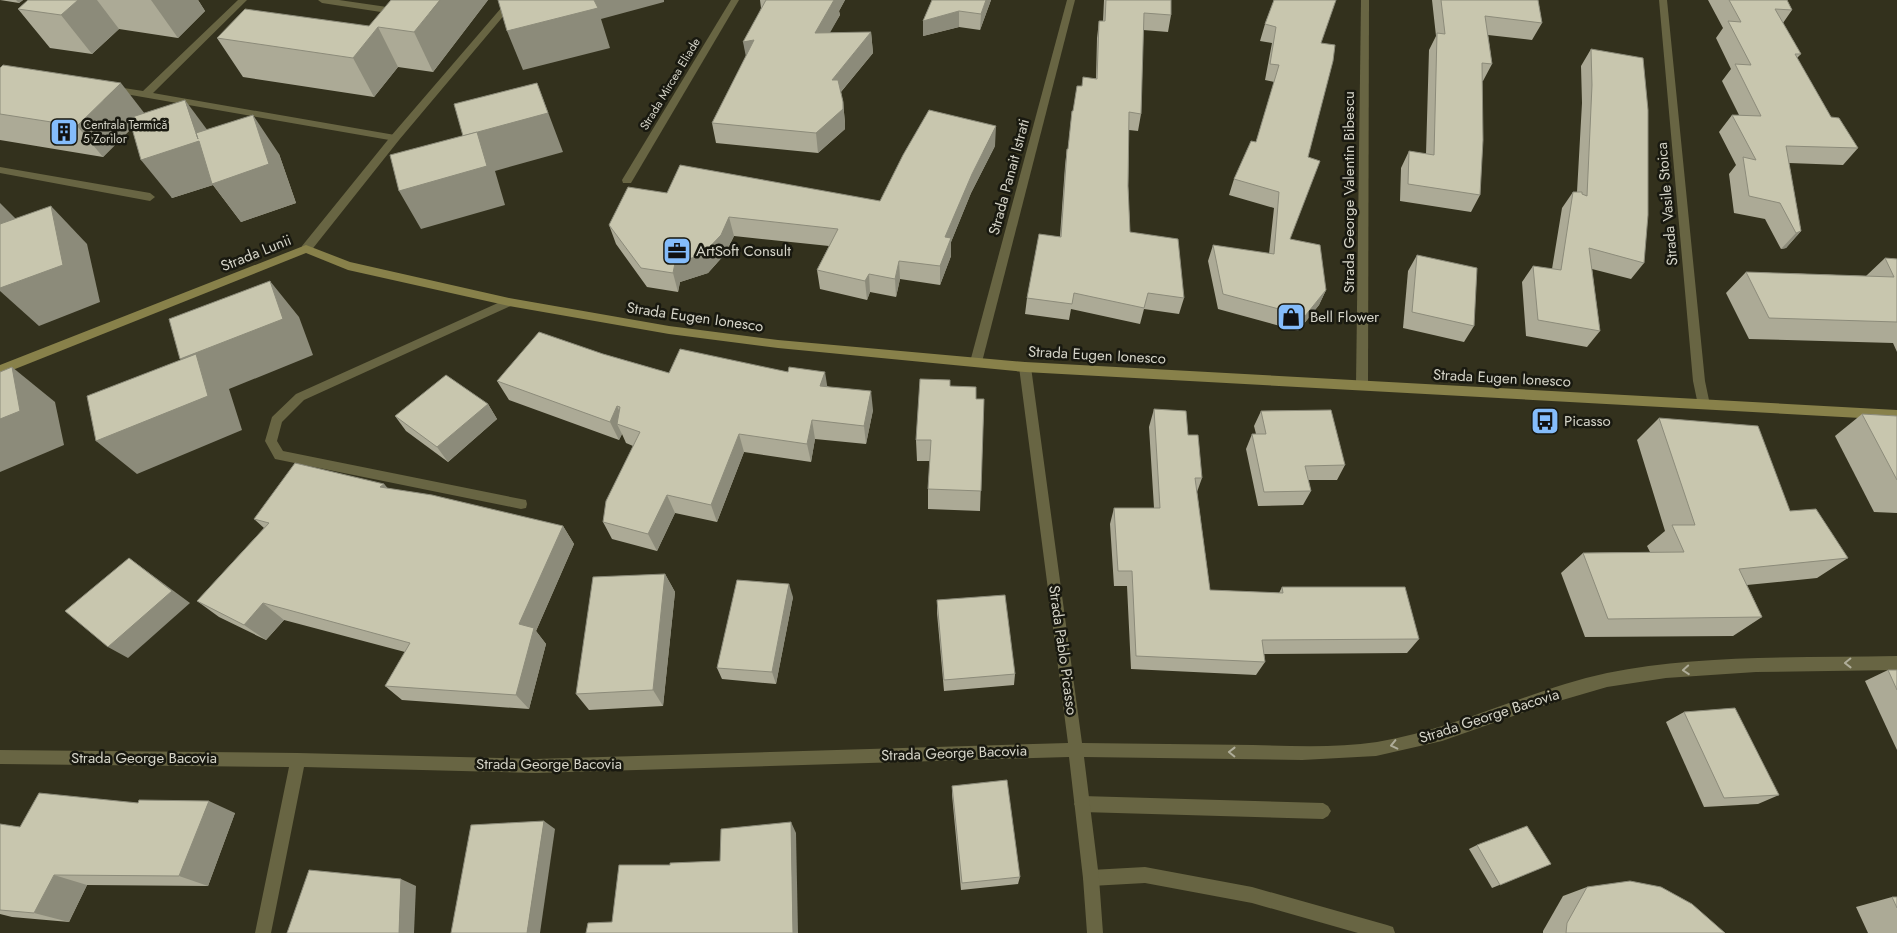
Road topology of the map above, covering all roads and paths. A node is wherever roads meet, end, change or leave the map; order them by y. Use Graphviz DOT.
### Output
graph roads {
  1 [pos="243,0"];
  2 [pos="322,0"];
  3 [pos="514,0"];
  4 [pos="735,0"];
  5 [pos="1072,0"];
  6 [pos="1365,0"];
  7 [pos="1663,0"];
  8 [pos="394,11"];
  9 [pos="97,87"];
  10 [pos="146,95"];
  11 [pos="395,138"];
  12 [pos="0,170"];
  13 [pos="627,180"];
  14 [pos="150,198"];
  15 [pos="306,249"];
  16 [pos="509,302"];
  17 [pos="976,362"];
  18 [pos="1025,367"];
  19 [pos="0,370"];
  20 [pos="1362,384"];
  21 [pos="1704,404"];
  22 [pos="1897,415"];
  23 [pos="521,504"];
  24 [pos="1897,663"];
  25 [pos="1076,750"];
  26 [pos="0,757"];
  27 [pos="298,760"];
  28 [pos="1082,804"];
  29 [pos="1322,810"];
  30 [pos="1092,878"];
  31 [pos="263,933"];
  32 [pos="1095,933"];
  33 [pos="1387,933"];
  1 -- 10 [label="street"];
  2 -- 8 [label="street"];
  3 -- 11 [label="street, Strada Lunii"];
  4 -- 13 [label="street, Strada Mircea Eliade"];
  5 -- 17 [label="street, Strada Panait Istrati"];
  6 -- 20 [label="street, Strada George Valentin Bibescu"];
  7 -- 21 [label="street, Strada Vasile Stoica"];
  9 -- 10 [label="street"];
  10 -- 11 [label="street"];
  11 -- 15 [label="street, Strada Lunii"];
  12 -- 14 [label="street"];
  15 -- 16 [label="street, Strada Eugen Ionesco"];
  15 -- 19 [label="street, Strada Lunii"];
  16 -- 17 [label="street, Strada Eugen Ionesco"];
  16 -- 23 [label="street"];
  17 -- 18 [label="street, Strada Eugen Ionesco"];
  18 -- 20 [label="street, Strada Eugen Ionesco"];
  18 -- 25 [label="street, Strada Pablo Picasso"];
  20 -- 21 [label="street, Strada Eugen Ionesco"];
  21 -- 22 [label="street, Strada Eugen Ionesco"];
  24 -- 25 [label="street, Strada George Bacovia, one-way"];
  25 -- 27 [label="street, Strada George Bacovia"];
  25 -- 28 [label="street, Strada Pablo Picasso"];
  26 -- 27 [label="street, Strada George Bacovia"];
  27 -- 31 [label="street"];
  28 -- 29 [label="street"];
  28 -- 30 [label="street, Strada Pablo Picasso"];
  30 -- 32 [label="street, Strada Pablo Picasso"];
  30 -- 33 [label="street"];
}
